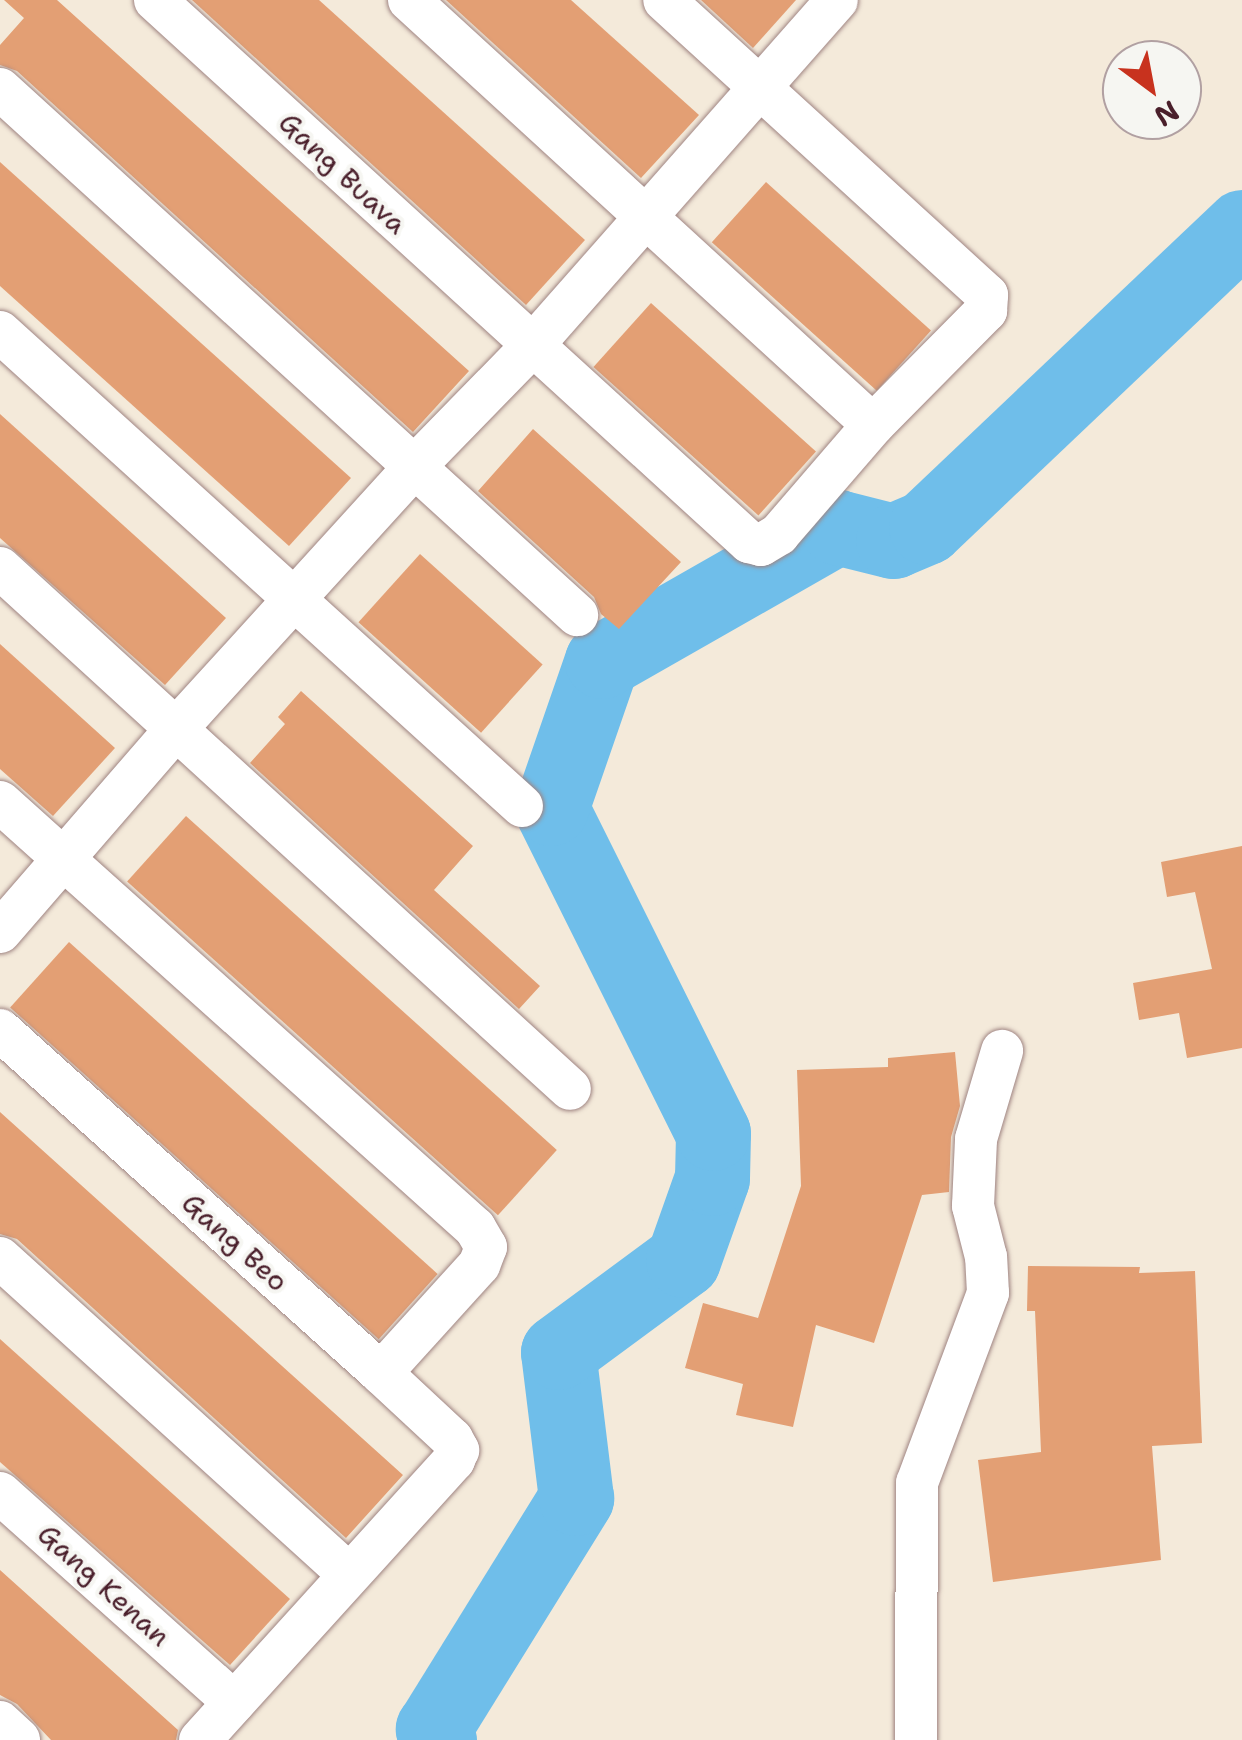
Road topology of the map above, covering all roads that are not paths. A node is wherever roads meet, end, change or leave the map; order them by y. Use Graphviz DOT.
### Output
graph roads {
  1 [pos="155,0"];
  2 [pos="409,0"];
  3 [pos="664,0"];
  4 [pos="838,0"];
  5 [pos="759,86"];
  6 [pos="0,89"];
  7 [pos="647,217"];
  8 [pos="0,332"];
  9 [pos="532,346"];
  10 [pos="873,425"];
  11 [pos="416,466"];
  12 [pos="0,568"];
  13 [pos="292,600"];
  14 [pos="577,614"];
  15 [pos="177,728"];
  16 [pos="0,802"];
  17 [pos="522,806"];
  18 [pos="64,861"];
  19 [pos="0,932"];
  20 [pos="0,1030"];
  21 [pos="1002,1051"];
  22 [pos="570,1088"];
  23 [pos="0,1258"];
  24 [pos="381,1373"];
  25 [pos="0,1493"];
  26 [pos="350,1574"];
  27 [pos="221,1690"];
  28 [pos="0,1722"];
  29 [pos="19,1740"];
  30 [pos="200,1740"];
  31 [pos="916,1740"];
  1 -- 9 [label="street, Gang Buava"];
  2 -- 7 [label="street"];
  3 -- 5 [label="street"];
  4 -- 5 [label="street"];
  5 -- 7 [label="street"];
  5 -- 10 [label="street"];
  6 -- 11 [label="street"];
  7 -- 9 [label="street"];
  7 -- 10 [label="street"];
  8 -- 13 [label="street"];
  9 -- 10 [label="street, Gang Buava"];
  9 -- 11 [label="street"];
  11 -- 13 [label="street"];
  11 -- 14 [label="street"];
  12 -- 15 [label="street"];
  13 -- 15 [label="street"];
  13 -- 17 [label="street"];
  15 -- 18 [label="street"];
  15 -- 22 [label="street"];
  16 -- 18 [label="street"];
  18 -- 19 [label="street"];
  18 -- 24 [label="street"];
  20 -- 24 [label="street, Gang Beo"];
  21 -- 31 [label="street"];
  23 -- 26 [label="street"];
  24 -- 26 [label="street, Gang Beo"];
  25 -- 27 [label="street, Gang Kenan"];
  26 -- 27 [label="street"];
  27 -- 30 [label="street"];
  28 -- 29 [label="street"];
}
